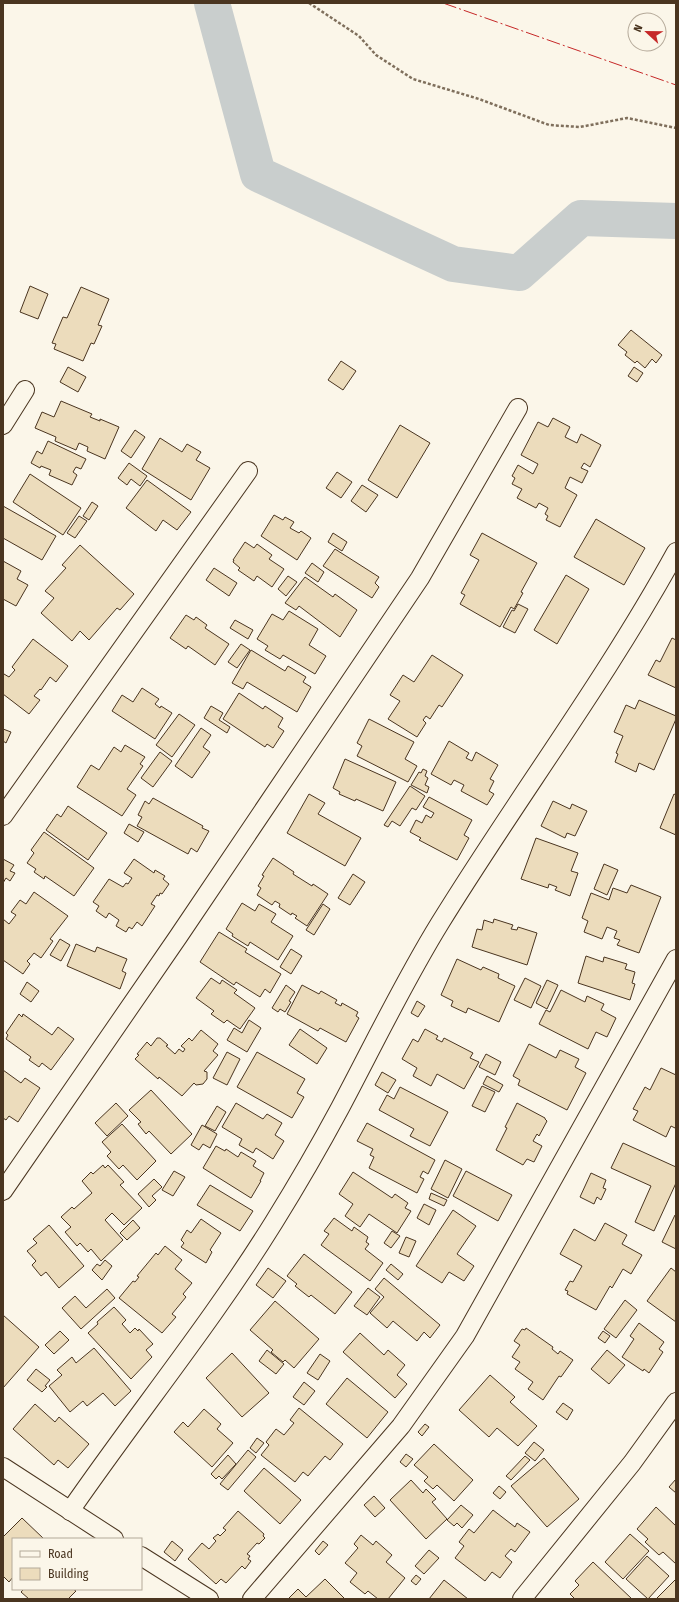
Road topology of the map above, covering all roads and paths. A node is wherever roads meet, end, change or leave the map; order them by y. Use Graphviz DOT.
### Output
graph roads {
  1 [pos="309,3"];
  2 [pos="676,128"];
  3 [pos="25,390"];
  4 [pos="518,408"];
  5 [pos="3,425"];
  6 [pos="248,471"];
  7 [pos="676,552"];
  8 [pos="3,816"];
  9 [pos="676,959"];
  10 [pos="3,1191"];
  11 [pos="676,1402"];
  12 [pos="3,1467"];
  13 [pos="70,1511"];
  14 [pos="112,1538"];
  15 [pos="142,1557"];
  16 [pos="209,1599"];
  17 [pos="252,1599"];
  18 [pos="522,1599"];
  1 -- 2 [label="path"];
  3 -- 5 [label="street"];
  4 -- 10 [label="street"];
  6 -- 8 [label="street"];
  7 -- 13 [label="street"];
  9 -- 17 [label="street"];
  11 -- 18 [label="street"];
  12 -- 13 [label="street"];
  13 -- 14 [label="street"];
  15 -- 16 [label="street"];
}
